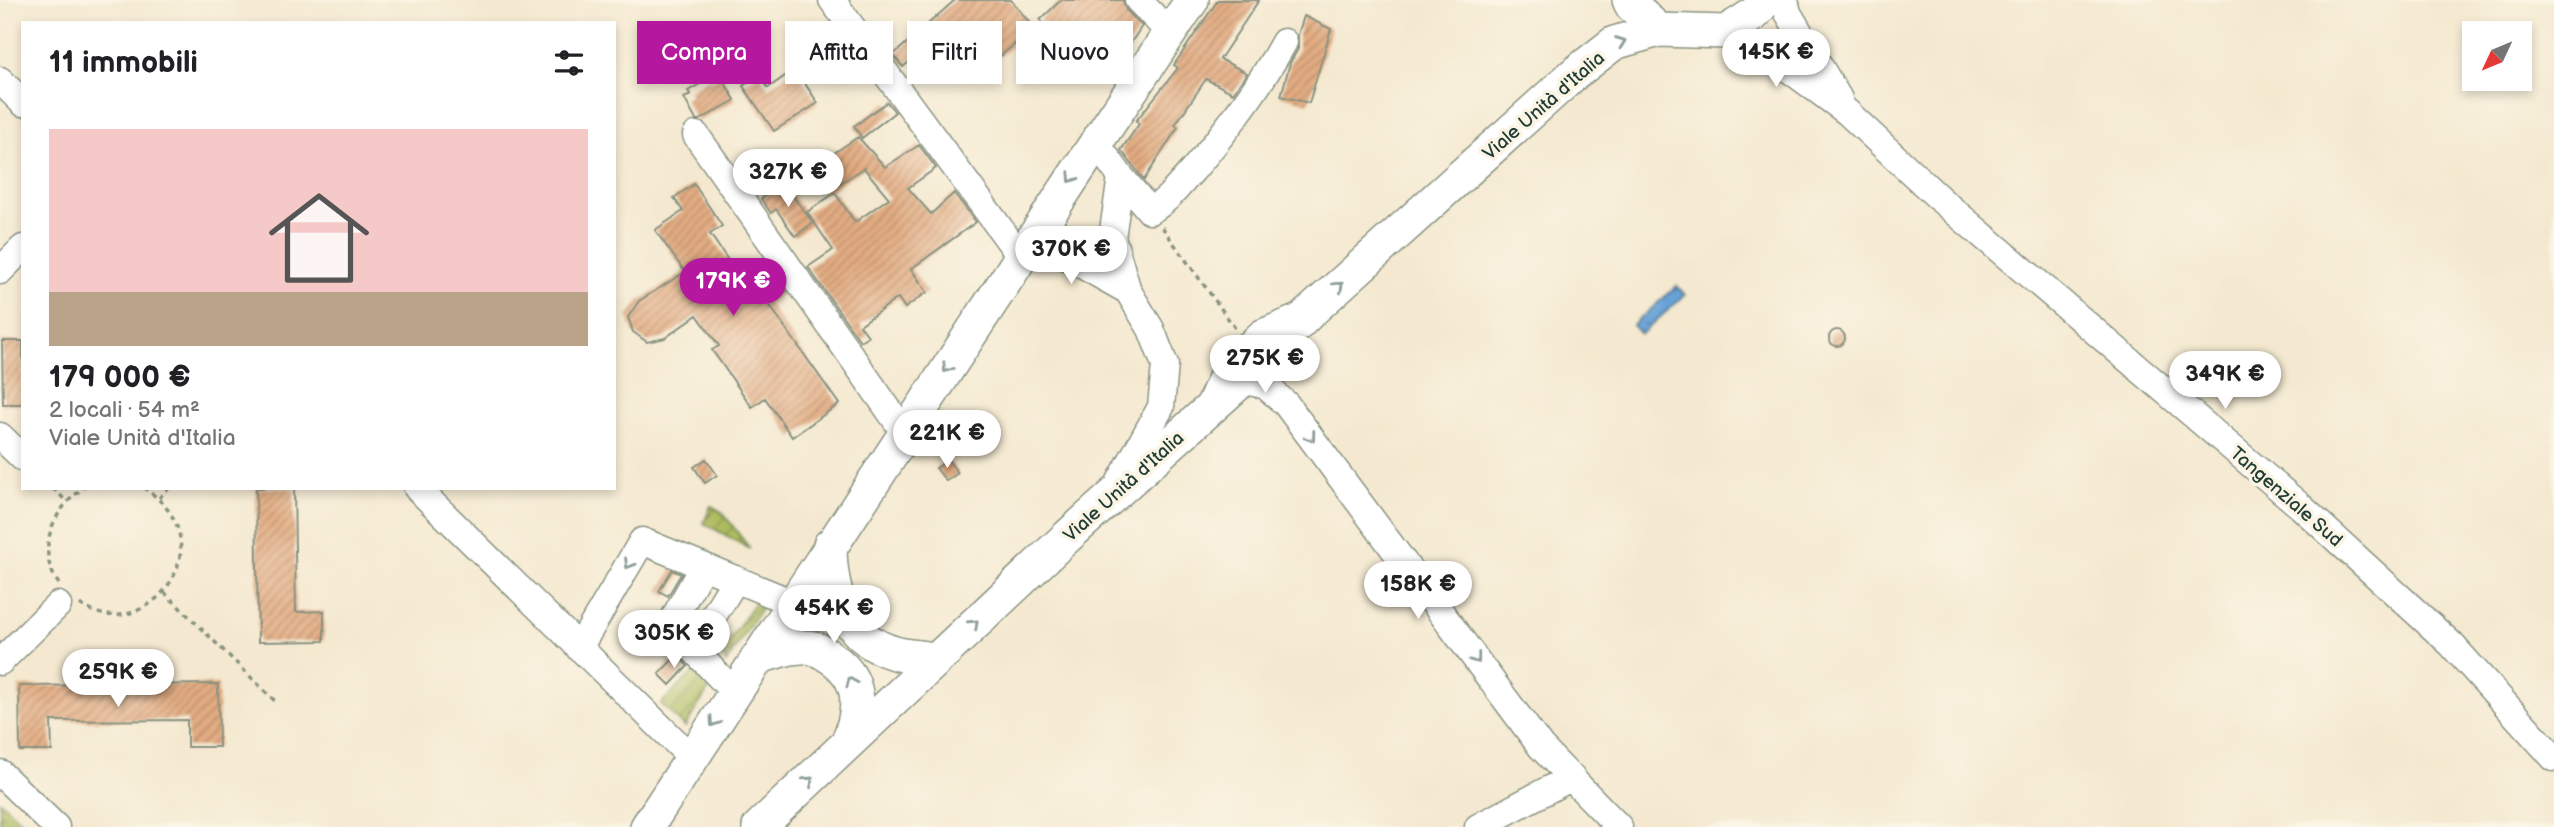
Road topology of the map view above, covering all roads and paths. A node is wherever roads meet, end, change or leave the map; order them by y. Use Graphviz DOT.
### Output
graph roads {
  1 [pos="832,0"];
  2 [pos="1138,0"];
  3 [pos="1192,0"];
  4 [pos="1629,0"];
  5 [pos="1766,0"];
  6 [pos="1784,0"];
  7 [pos="1660,30"];
  8 [pos="1726,32"];
  9 [pos="1171,34"];
  10 [pos="1284,42"];
  11 [pos="0,80"];
  12 [pos="21,101"];
  13 [pos="1847,113"];
  14 [pos="696,135"];
  15 [pos="1096,143"];
  16 [pos="1121,177"];
  17 [pos="1150,211"];
  18 [pos="21,250"];
  19 [pos="1025,250"];
  20 [pos="0,271"];
  21 [pos="1128,291"];
  22 [pos="1309,313"];
  23 [pos="1247,346"];
  24 [pos="1242,380"];
  25 [pos="1206,412"];
  26 [pos="905,433"];
  27 [pos="0,436"];
  28 [pos="21,456"];
  29 [pos="55,490"];
  30 [pos="81,490"];
  31 [pos="147,490"];
  32 [pos="167,490"];
  33 [pos="418,490"];
  34 [pos="159,498"];
  35 [pos="1109,499"];
  36 [pos="66,501"];
  37 [pos="830,545"];
  38 [pos="704,566"];
  39 [pos="736,579"];
  40 [pos="164,592"];
  41 [pos="65,597"];
  42 [pos="793,603"];
  43 [pos="579,648"];
  44 [pos="693,649"];
  45 [pos="757,658"];
  46 [pos="936,660"];
  47 [pos="0,662"];
  48 [pos="734,692"];
  49 [pos="278,704"];
  50 [pos="846,746"];
  51 [pos="691,757"];
  52 [pos="2554,758"];
  53 [pos="0,772"];
  54 [pos="1572,777"];
  55 [pos="56,827"];
  56 [pos="647,827"];
  57 [pos="759,827"];
  58 [pos="1478,827"];
  59 [pos="1619,827"];
  1 -- 19 [label="street"];
  2 -- 9 [label="street"];
  3 -- 9 [label="main road"];
  4 -- 7 [label="main road"];
  5 -- 8 [label="main road"];
  6 -- 13 [label="street, Tangenziale Sud"];
  7 -- 8 [label="main road, Viale Unità d'Italia"];
  22 -- 7 [label="main road, Viale Unità d'Italia, one-way"];
  8 -- 13 [label="street, Tangenziale Sud"];
  9 -- 15 [label="main road"];
  10 -- 17 [label="street"];
  11 -- 12 [label="street"];
  13 -- 52 [label="street, Tangenziale Sud"];
  14 -- 26 [label="street"];
  15 -- 16 [label="street"];
  15 -- 19 [label="main road, one-way"];
  16 -- 17 [label="street"];
  16 -- 21 [label="street"];
  17 -- 23 [label="path"];
  18 -- 20 [label="street"];
  19 -- 21 [label="street"];
  19 -- 26 [label="main road, one-way"];
  21 -- 35 [label="street"];
  22 -- 23 [label="street"];
  22 -- 24 [label="main road, Viale Unità d'Italia"];
  23 -- 25 [label="street"];
  24 -- 25 [label="main road, Viale Unità d'Italia"];
  24 -- 54 [label="street, one-way"];
  25 -- 35 [label="main road, Viale Unità d'Italia"];
  26 -- 37 [label="main road"];
  27 -- 28 [label="street"];
  29 -- 36 [label="path"];
  30 -- 36 [label="path"];
  31 -- 34 [label="path"];
  32 -- 34 [label="path"];
  33 -- 43 [label="street"];
  34 -- 40 [label="path"];
  46 -- 35 [label="main road, Viale Unità d'Italia, one-way"];
  36 -- 41 [label="path"];
  37 -- 42 [label="main road"];
  37 -- 46 [label="main road"];
  38 -- 39 [label="street"];
  38 -- 43 [label="street, one-way"];
  38 -- 44 [label="street"];
  39 -- 42 [label="street"];
  39 -- 44 [label="street"];
  40 -- 41 [label="path"];
  40 -- 49 [label="path"];
  41 -- 47 [label="street"];
  42 -- 45 [label="main road"];
  43 -- 51 [label="street"];
  44 -- 48 [label="street"];
  45 -- 48 [label="main road"];
  50 -- 45 [label="main road, one-way"];
  46 -- 50 [label="main road, Viale Unità d'Italia"];
  48 -- 51 [label="main road, one-way"];
  57 -- 50 [label="main road, Viale Unità d'Italia, one-way"];
  51 -- 56 [label="main road"];
  53 -- 55 [label="street"];
  54 -- 58 [label="street"];
  54 -- 59 [label="street"];
}
